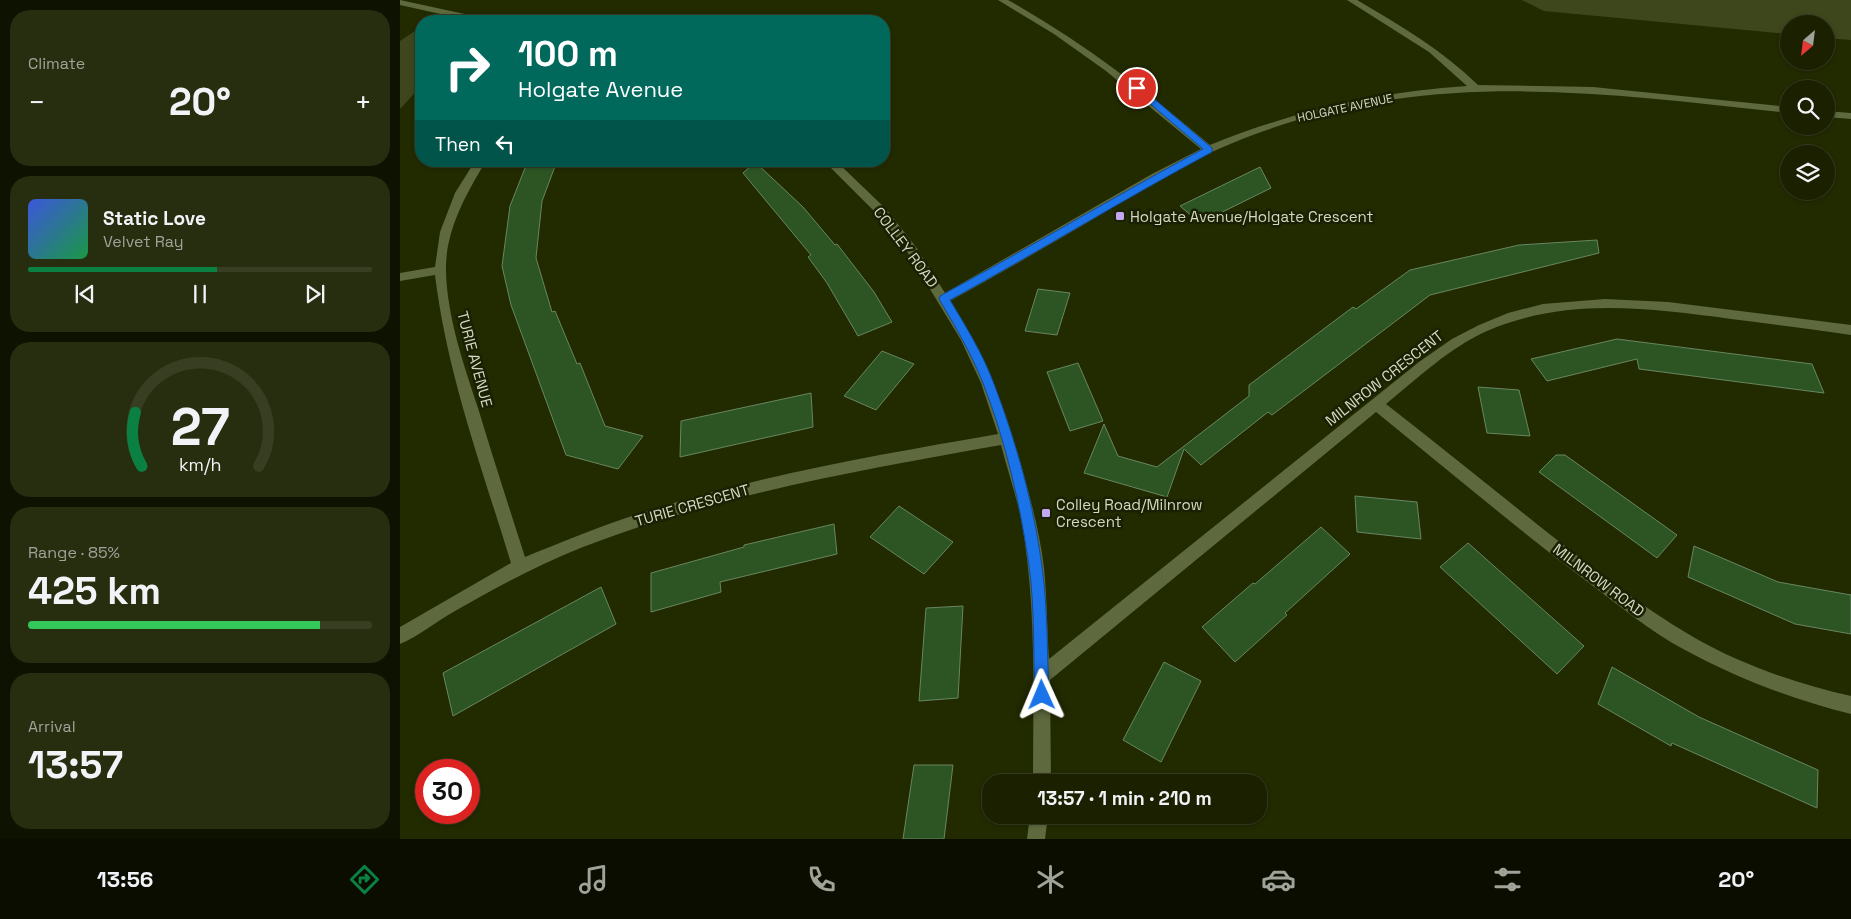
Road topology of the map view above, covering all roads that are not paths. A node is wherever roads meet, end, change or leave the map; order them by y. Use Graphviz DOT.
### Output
graph roads {
  1 [pos="430,0"];
  2 [pos="1002,0"];
  3 [pos="1351,0"];
  4 [pos="400,2"];
  5 [pos="419,7"];
  6 [pos="455,15"];
  7 [pos="1474,88"];
  8 [pos="1780,109"];
  9 [pos="1835,115"];
  10 [pos="1851,116"];
  11 [pos="1209,150"];
  12 [pos="477,167"];
  13 [pos="836,167"];
  14 [pos="440,270"];
  15 [pos="400,277"];
  16 [pos="944,299"];
  17 [pos="1851,330"];
  18 [pos="1376,404"];
  19 [pos="1006,438"];
  20 [pos="520,566"];
  21 [pos="400,636"];
  22 [pos="1042,676"];
  23 [pos="1851,705"];
  24 [pos="1042,774"];
  25 [pos="1038,824"];
  26 [pos="1036,839"];
  1 -- 5 [label="street"];
  2 -- 11 [label="street"];
  3 -- 7 [label="street"];
  4 -- 5 [label="street"];
  5 -- 6 [label="street"];
  7 -- 8 [label="street, HOLGATE AVENUE"];
  7 -- 11 [label="street, HOLGATE AVENUE"];
  9 -- 10 [label="street"];
  11 -- 16 [label="street, HOLGATE AVENUE"];
  12 -- 14 [label="street, TURIE AVENUE"];
  13 -- 16 [label="street, COLLEY ROAD"];
  14 -- 15 [label="street"];
  14 -- 20 [label="street, TURIE AVENUE"];
  16 -- 19 [label="street, COLLEY ROAD"];
  17 -- 18 [label="street, MILNROW CRESCENT"];
  18 -- 22 [label="street, MILNROW CRESCENT"];
  18 -- 23 [label="street, MILNROW ROAD"];
  19 -- 20 [label="street, TURIE CRESCENT"];
  19 -- 22 [label="street, COLLEY ROAD"];
  20 -- 21 [label="street, TURIE CRESCENT"];
  22 -- 24 [label="street, COLLEY ROAD"];
  25 -- 26 [label="street"];
}
